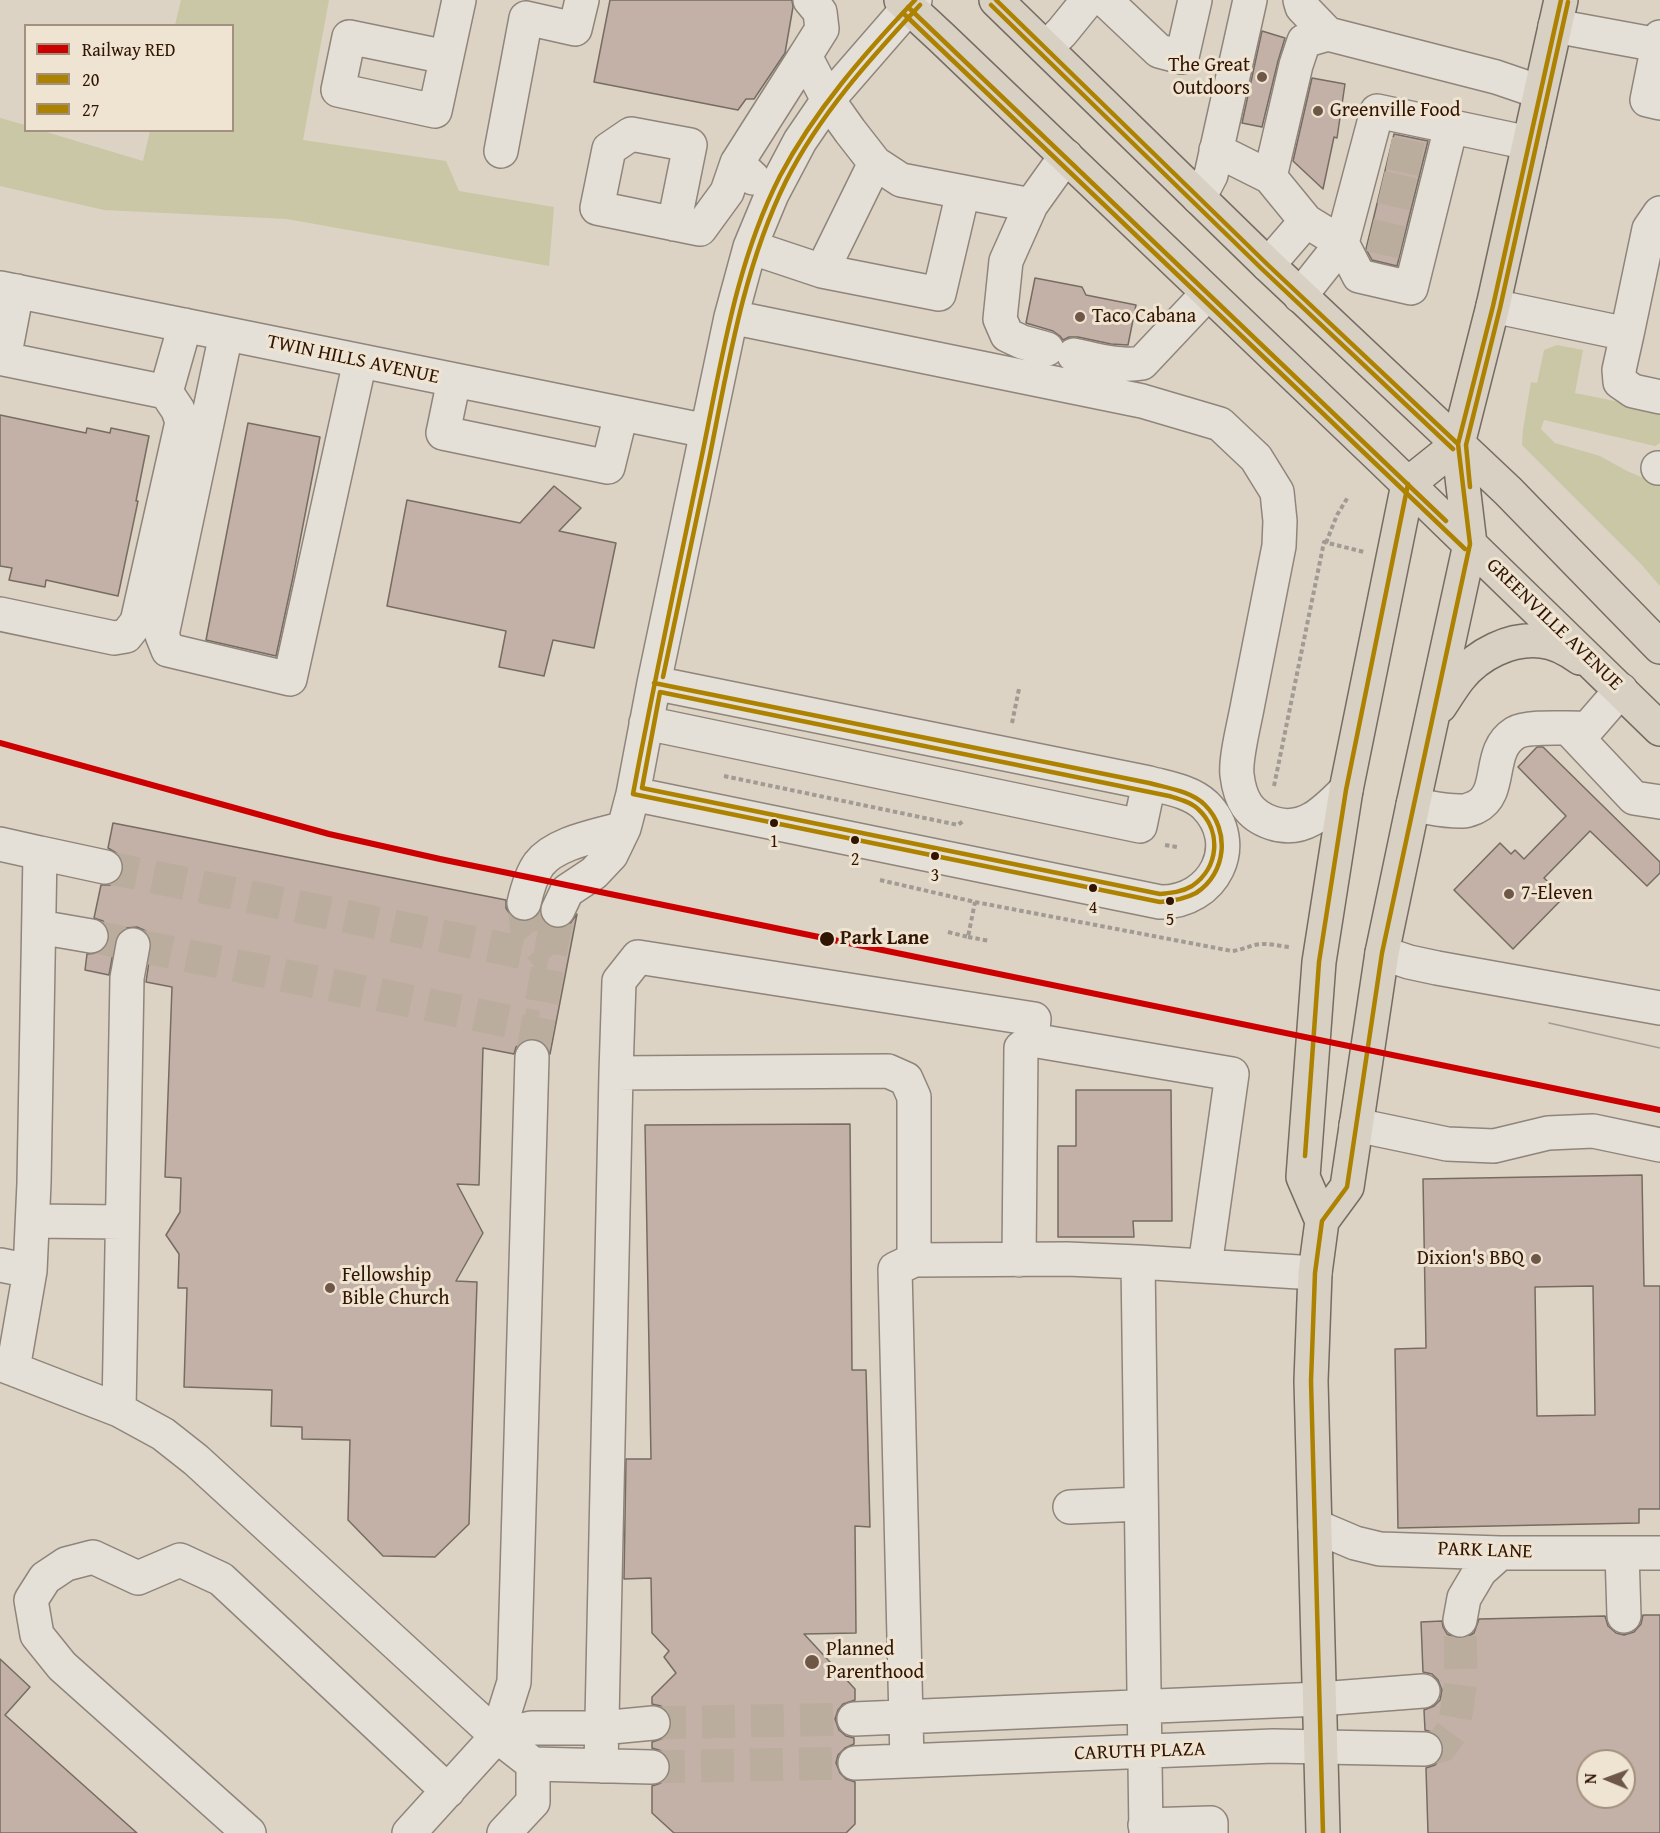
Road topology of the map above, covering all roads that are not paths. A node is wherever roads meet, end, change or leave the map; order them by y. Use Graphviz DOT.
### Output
graph roads {
  1 [pos="459,0"];
  2 [pos="582,0"];
  3 [pos="810,0"];
  4 [pos="996,0"];
  5 [pos="1088,0"];
  6 [pos="1105,0"];
  7 [pos="1196,0"];
  8 [pos="1250,0"];
  9 [pos="1300,0"];
  10 [pos="908,2"];
  11 [pos="1558,13"];
  12 [pos="1328,34"];
  13 [pos="1659,41"];
  14 [pos="1046,48"];
  15 [pos="805,56"];
  16 [pos="446,57"];
  17 [pos="1540,92"];
  18 [pos="828,100"];
  19 [pos="1660,103"];
  20 [pos="1451,127"];
  21 [pos="1529,143"];
  22 [pos="1216,150"];
  23 [pos="501,151"];
  24 [pos="1066,156"];
  25 [pos="737,163"];
  26 [pos="875,163"];
  27 [pos="1270,177"];
  28 [pos="963,192"];
  29 [pos="772,194"];
  30 [pos="1199,198"];
  31 [pos="1031,205"];
  32 [pos="1660,213"];
  33 [pos="1306,221"];
  34 [pos="674,224"];
  35 [pos="1353,236"];
  36 [pos="750,247"];
  37 [pos="1268,265"];
  38 [pos="822,271"];
  39 [pos="8,290"];
  40 [pos="1208,292"];
  41 [pos="1300,296"];
  42 [pos="1493,306"];
  43 [pos="731,317"];
  44 [pos="185,326"];
  45 [pos="226,334"];
  46 [pos="1627,334"];
  47 [pos="360,361"];
  48 [pos="2,362"];
  49 [pos="454,380"];
  50 [pos="166,392"];
  51 [pos="1660,397"];
  52 [pos="621,414"];
  53 [pos="707,431"];
  54 [pos="1458,444"];
  55 [pos="1408,484"];
  56 [pos="1470,544"];
  57 [pos="0,614"];
  58 [pos="1660,647"];
  59 [pos="1612,681"];
  60 [pos="654,683"];
  61 [pos="1432,717"];
  62 [pos="646,723"];
  63 [pos="1569,729"];
  64 [pos="1660,729"];
  65 [pos="1149,783"];
  66 [pos="1346,790"];
  67 [pos="633,794"];
  68 [pos="1660,802"];
  69 [pos="1413,805"];
  70 [pos="624,828"];
  71 [pos="0,844"];
  72 [pos="40,854"];
  73 [pos="105,867"];
  74 [pos="524,903"];
  75 [pos="558,910"];
  76 [pos="39,927"];
  77 [pos="91,936"];
  78 [pos="133,945"];
  79 [pos="1382,953"];
  80 [pos="1660,1008"];
  81 [pos="1032,1040"];
  82 [pos="532,1057"];
  83 [pos="616,1073"];
  84 [pos="1356,1125"];
  85 [pos="1660,1145"];
  86 [pos="33,1221"];
  87 [pos="1322,1221"];
  88 [pos="122,1222"];
  89 [pos="914,1260"];
  90 [pos="1019,1260"];
  91 [pos="1138,1262"];
  92 [pos="1205,1266"];
  93 [pos="15,1268"];
  94 [pos="1315,1273"];
  95 [pos="7,1366"];
  96 [pos="119,1410"];
  97 [pos="1141,1504"];
  98 [pos="1070,1507"];
  99 [pos="1315,1527"];
  100 [pos="1500,1553"];
  101 [pos="1622,1553"];
  102 [pos="1660,1553"];
  103 [pos="1624,1616"];
  104 [pos="1460,1620"];
  105 [pos="1423,1691"];
  106 [pos="1320,1699"];
  107 [pos="1144,1706"];
  108 [pos="906,1717"];
  109 [pos="854,1719"];
  110 [pos="652,1723"];
  111 [pos="601,1728"];
  112 [pos="497,1736"];
  113 [pos="1321,1746"];
  114 [pos="1425,1749"];
  115 [pos="1145,1751"];
  116 [pos="907,1761"];
  117 [pos="855,1763"];
  118 [pos="533,1764"];
  119 [pos="601,1766"];
  120 [pos="652,1767"];
  121 [pos="448,1791"];
  122 [pos="1146,1829"];
  123 [pos="249,1833"];
  124 [pos="409,1833"];
  125 [pos="504,1833"];
  126 [pos="1211,1833"];
  127 [pos="1323,1833"];
  1 -- 16 [label="street"];
  2 -- 23 [label="street"];
  3 -- 15 [label="street"];
  4 -- 14 [label="main road"];
  5 -- 14 [label="street"];
  6 -- 7 [label="street"];
  8 -- 22 [label="street"];
  9 -- 12 [label="street"];
  10 -- 18 [label="street"];
  10 -- 24 [label="main road, GREENVILLE AVENUE"];
  11 -- 13 [label="street"];
  11 -- 17 [label="main road"];
  12 -- 17 [label="street"];
  12 -- 27 [label="street"];
  13 -- 19 [label="street"];
  14 -- 30 [label="main road"];
  15 -- 18 [label="street"];
  15 -- 25 [label="street"];
  17 -- 21 [label="main road"];
  18 -- 26 [label="street"];
  18 -- 29 [label="street"];
  20 -- 21 [label="street"];
  20 -- 35 [label="street"];
  20 -- 35 [label="street"];
  21 -- 42 [label="main road"];
  22 -- 27 [label="street"];
  22 -- 30 [label="street"];
  24 -- 31 [label="street"];
  24 -- 40 [label="main road, GREENVILLE AVENUE"];
  25 -- 29 [label="street"];
  25 -- 34 [label="street"];
  26 -- 28 [label="street"];
  26 -- 38 [label="street"];
  27 -- 33 [label="street"];
  28 -- 31 [label="street"];
  28 -- 38 [label="street"];
  29 -- 36 [label="street"];
  30 -- 37 [label="main road"];
  31 -- 40 [label="street"];
  32 -- 46 [label="street"];
  33 -- 35 [label="street"];
  33 -- 37 [label="street"];
  35 -- 41 [label="street"];
  36 -- 38 [label="street"];
  36 -- 43 [label="street"];
  37 -- 41 [label="main road"];
  39 -- 44 [label="street, TWIN HILLS AVENUE"];
  39 -- 48 [label="street"];
  40 -- 55 [label="main road, GREENVILLE AVENUE"];
  41 -- 54 [label="main road"];
  42 -- 46 [label="street"];
  42 -- 54 [label="main road"];
  43 -- 53 [label="street"];
  43 -- 66 [label="street"];
  44 -- 45 [label="street, TWIN HILLS AVENUE"];
  44 -- 50 [label="street"];
  45 -- 47 [label="street, TWIN HILLS AVENUE"];
  45 -- 47 [label="street"];
  46 -- 51 [label="street"];
  47 -- 49 [label="street, TWIN HILLS AVENUE"];
  48 -- 50 [label="street"];
  49 -- 52 [label="street, TWIN HILLS AVENUE"];
  49 -- 52 [label="street"];
  50 -- 57 [label="street"];
  52 -- 53 [label="street, TWIN HILLS AVENUE"];
  53 -- 60 [label="street"];
  54 -- 55 [label="main road"];
  54 -- 56 [label="main road"];
  54 -- 58 [label="main road"];
  55 -- 56 [label="main road, GREENVILLE AVENUE"];
  55 -- 66 [label="main road"];
  56 -- 59 [label="main road, GREENVILLE AVENUE"];
  56 -- 61 [label="main road"];
  59 -- 61 [label="main road"];
  59 -- 63 [label="street"];
  59 -- 64 [label="main road, GREENVILLE AVENUE"];
  60 -- 62 [label="street"];
  60 -- 65 [label="street"];
  61 -- 69 [label="main road"];
  62 -- 65 [label="street"];
  62 -- 67 [label="street"];
  63 -- 68 [label="street"];
  63 -- 69 [label="street"];
  65 -- 67 [label="street"];
  66 -- 87 [label="main road"];
  67 -- 70 [label="street"];
  69 -- 79 [label="main road"];
  70 -- 74 [label="street"];
  70 -- 75 [label="street"];
  71 -- 72 [label="street"];
  72 -- 73 [label="street"];
  72 -- 76 [label="street"];
  76 -- 77 [label="street"];
  76 -- 86 [label="street"];
  78 -- 88 [label="street"];
  79 -- 80 [label="street"];
  79 -- 84 [label="main road"];
  81 -- 83 [label="street"];
  81 -- 90 [label="street"];
  81 -- 92 [label="street"];
  82 -- 112 [label="street"];
  83 -- 89 [label="street"];
  83 -- 111 [label="street"];
  84 -- 85 [label="street"];
  84 -- 87 [label="main road"];
  86 -- 88 [label="street"];
  86 -- 93 [label="street"];
  87 -- 94 [label="main road"];
  88 -- 96 [label="street"];
  89 -- 90 [label="street"];
  89 -- 108 [label="street"];
  90 -- 91 [label="street"];
  91 -- 92 [label="street"];
  91 -- 97 [label="street"];
  92 -- 94 [label="street"];
  93 -- 95 [label="street"];
  94 -- 99 [label="main road"];
  95 -- 96 [label="street"];
  96 -- 112 [label="street"];
  97 -- 98 [label="street"];
  97 -- 107 [label="street"];
  99 -- 100 [label="street, PARK LANE"];
  99 -- 106 [label="main road"];
  100 -- 101 [label="street, PARK LANE"];
  100 -- 104 [label="street"];
  101 -- 102 [label="street, PARK LANE"];
  101 -- 103 [label="street"];
  105 -- 106 [label="street"];
  106 -- 107 [label="street"];
  106 -- 113 [label="main road"];
  107 -- 108 [label="street"];
  107 -- 115 [label="street"];
  108 -- 109 [label="street"];
  108 -- 116 [label="street"];
  110 -- 111 [label="street"];
  111 -- 112 [label="street"];
  111 -- 119 [label="street"];
  112 -- 118 [label="street"];
  112 -- 121 [label="street"];
  113 -- 114 [label="street, CARUTH PLAZA"];
  113 -- 115 [label="street, CARUTH PLAZA"];
  113 -- 127 [label="main road"];
  115 -- 116 [label="street, CARUTH PLAZA"];
  115 -- 122 [label="street"];
  116 -- 117 [label="street, CARUTH PLAZA"];
  118 -- 119 [label="street"];
  118 -- 125 [label="street"];
  119 -- 120 [label="street"];
  121 -- 123 [label="street"];
  121 -- 124 [label="street"];
  122 -- 126 [label="street"];
}
